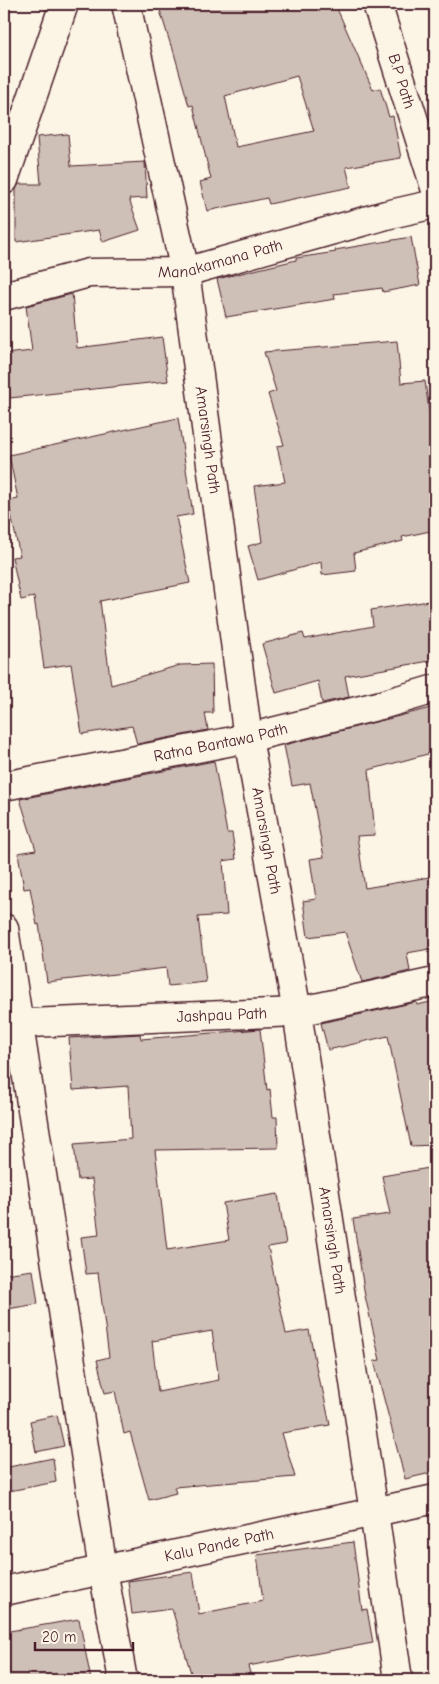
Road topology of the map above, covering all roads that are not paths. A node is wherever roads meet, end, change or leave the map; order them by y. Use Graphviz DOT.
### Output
graph roads {
  1 [pos="64,4"];
  2 [pos="126,4"];
  3 [pos="377,4"];
  4 [pos="4,180"];
  5 [pos="435,187"];
  6 [pos="435,204"];
  7 [pos="185,272"];
  8 [pos="4,296"];
  9 [pos="435,690"];
  10 [pos="248,738"];
  11 [pos="4,786"];
  12 [pos="4,928"];
  13 [pos="435,982"];
  14 [pos="297,1012"];
  15 [pos="11,1024"];
  16 [pos="435,1499"];
  17 [pos="374,1512"];
  18 [pos="103,1570"];
  19 [pos="4,1591"];
  20 [pos="123,1680"];
  21 [pos="398,1680"];
  1 -- 4 [label="street"];
  2 -- 7 [label="street, Amarsingh Path"];
  3 -- 5 [label="street, B.P Path"];
  6 -- 7 [label="street, Manakamana Path"];
  7 -- 8 [label="street, Manakamana Path"];
  7 -- 10 [label="street, Amarsingh Path"];
  9 -- 10 [label="street, Ratna Bantawa Path"];
  10 -- 11 [label="street, Ratna Bantawa Path"];
  10 -- 14 [label="street, Amarsingh Path"];
  12 -- 15 [label="street"];
  13 -- 14 [label="street, Jashpau Path"];
  14 -- 15 [label="street, Jashpau Path"];
  14 -- 17 [label="street, Amarsingh Path"];
  15 -- 18 [label="street"];
  16 -- 17 [label="street, Kalu Pande Path"];
  17 -- 18 [label="street, Kalu Pande Path"];
  17 -- 21 [label="street, Amarsingh Path"];
  18 -- 19 [label="street, Kalu Pande Path"];
  18 -- 20 [label="street"];
}
